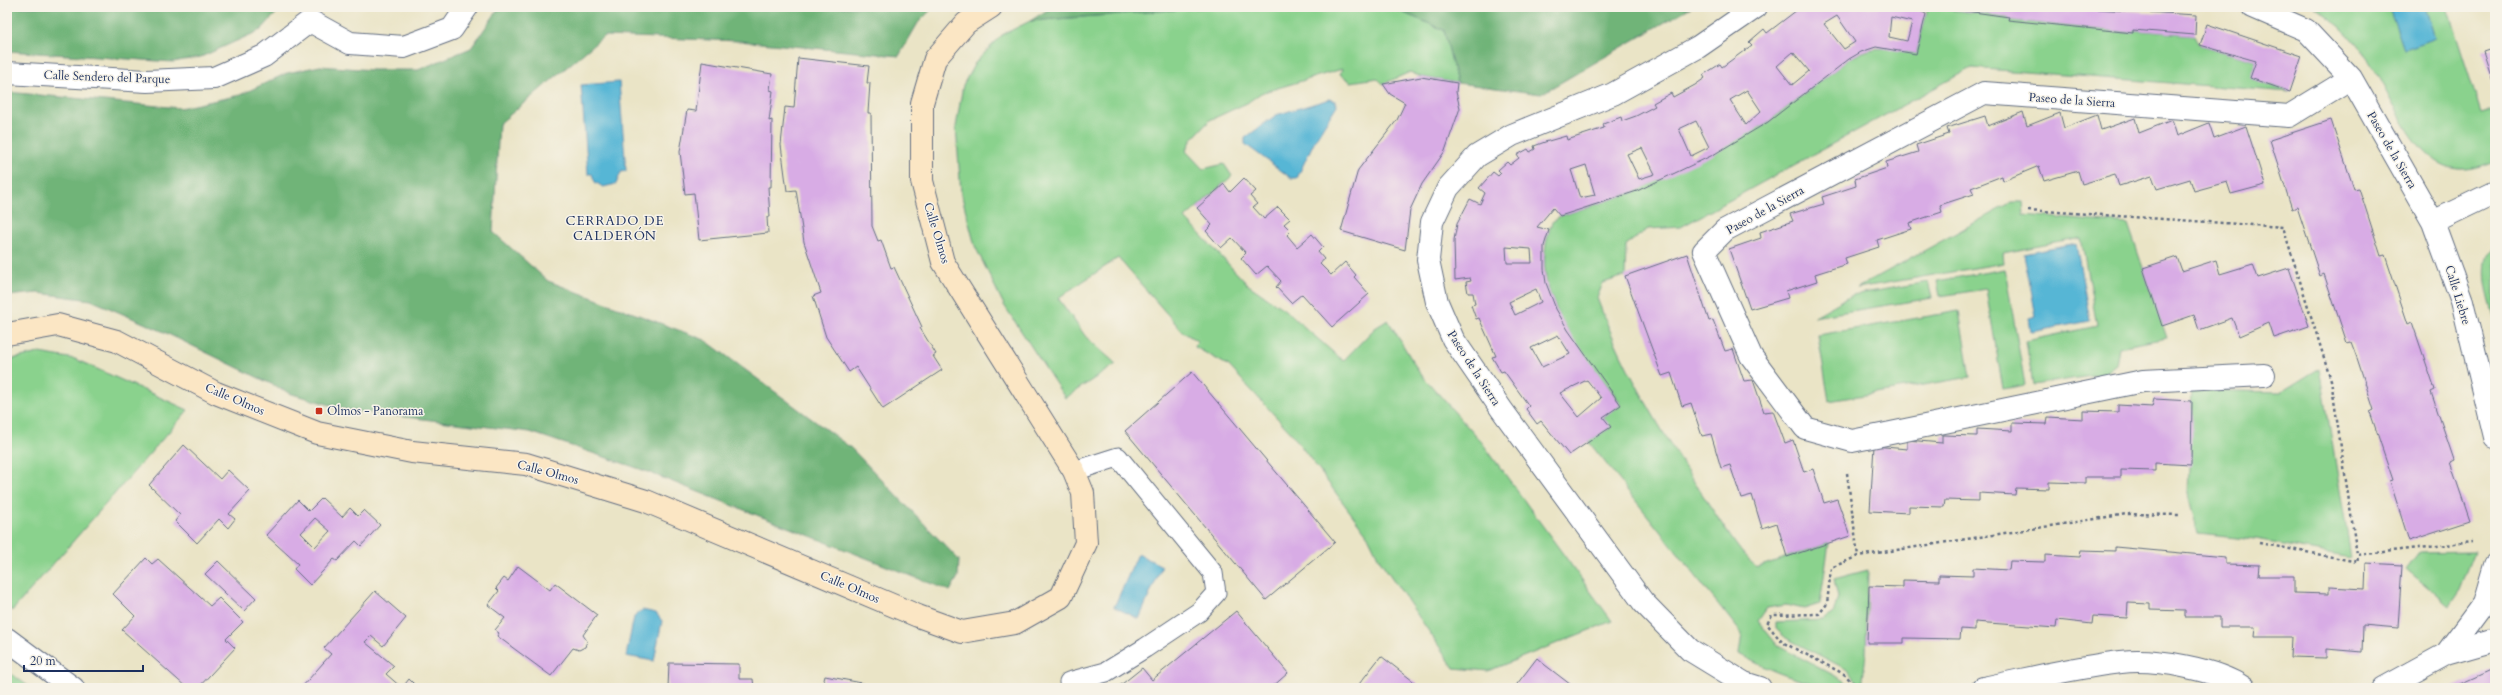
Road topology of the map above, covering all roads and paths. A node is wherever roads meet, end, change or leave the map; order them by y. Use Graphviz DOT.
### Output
graph roads {
  1 [pos="467,7"];
  2 [pos="991,7"];
  3 [pos="1756,7"];
  4 [pos="2253,7"];
  5 [pos="309,14"];
  6 [pos="7,73"];
  7 [pos="2351,78"];
  8 [pos="2495,192"];
  9 [pos="2433,222"];
  10 [pos="7,334"];
  11 [pos="2264,375"];
  12 [pos="2495,437"];
  13 [pos="1843,439"];
  14 [pos="1074,471"];
  15 [pos="2180,515"];
  16 [pos="2259,543"];
  17 [pos="2357,555"];
  18 [pos="1858,556"];
  19 [pos="2495,564"];
  20 [pos="7,640"];
  21 [pos="2495,640"];
  22 [pos="2446,654"];
  23 [pos="1069,682"];
  24 [pos="2232,685"];
  25 [pos="73,688"];
  26 [pos="1760,688"];
  27 [pos="1858,688"];
  28 [pos="1983,688"];
  29 [pos="2384,688"];
  1 -- 5 [label="street"];
  2 -- 14 [label="street, Calle Olmos"];
  3 -- 26 [label="street, Paseo de la Sierra"];
  4 -- 7 [label="street, Paseo de la Sierra"];
  5 -- 6 [label="street, Calle Sendero del Parque"];
  7 -- 9 [label="street, Paseo de la Sierra"];
  7 -- 13 [label="street, Paseo de la Sierra"];
  8 -- 9 [label="street"];
  9 -- 12 [label="street, Calle Liebre"];
  10 -- 14 [label="street, Calle Olmos"];
  11 -- 13 [label="street, Paseo de la Sierra"];
  13 -- 18 [label="path"];
  14 -- 23 [label="lane"];
  15 -- 18 [label="path"];
  16 -- 17 [label="path"];
  18 -- 27 [label="path"];
  19 -- 22 [label="street"];
  20 -- 25 [label="street"];
  21 -- 22 [label="street"];
  22 -- 29 [label="street"];
  24 -- 28 [label="street"];
}
